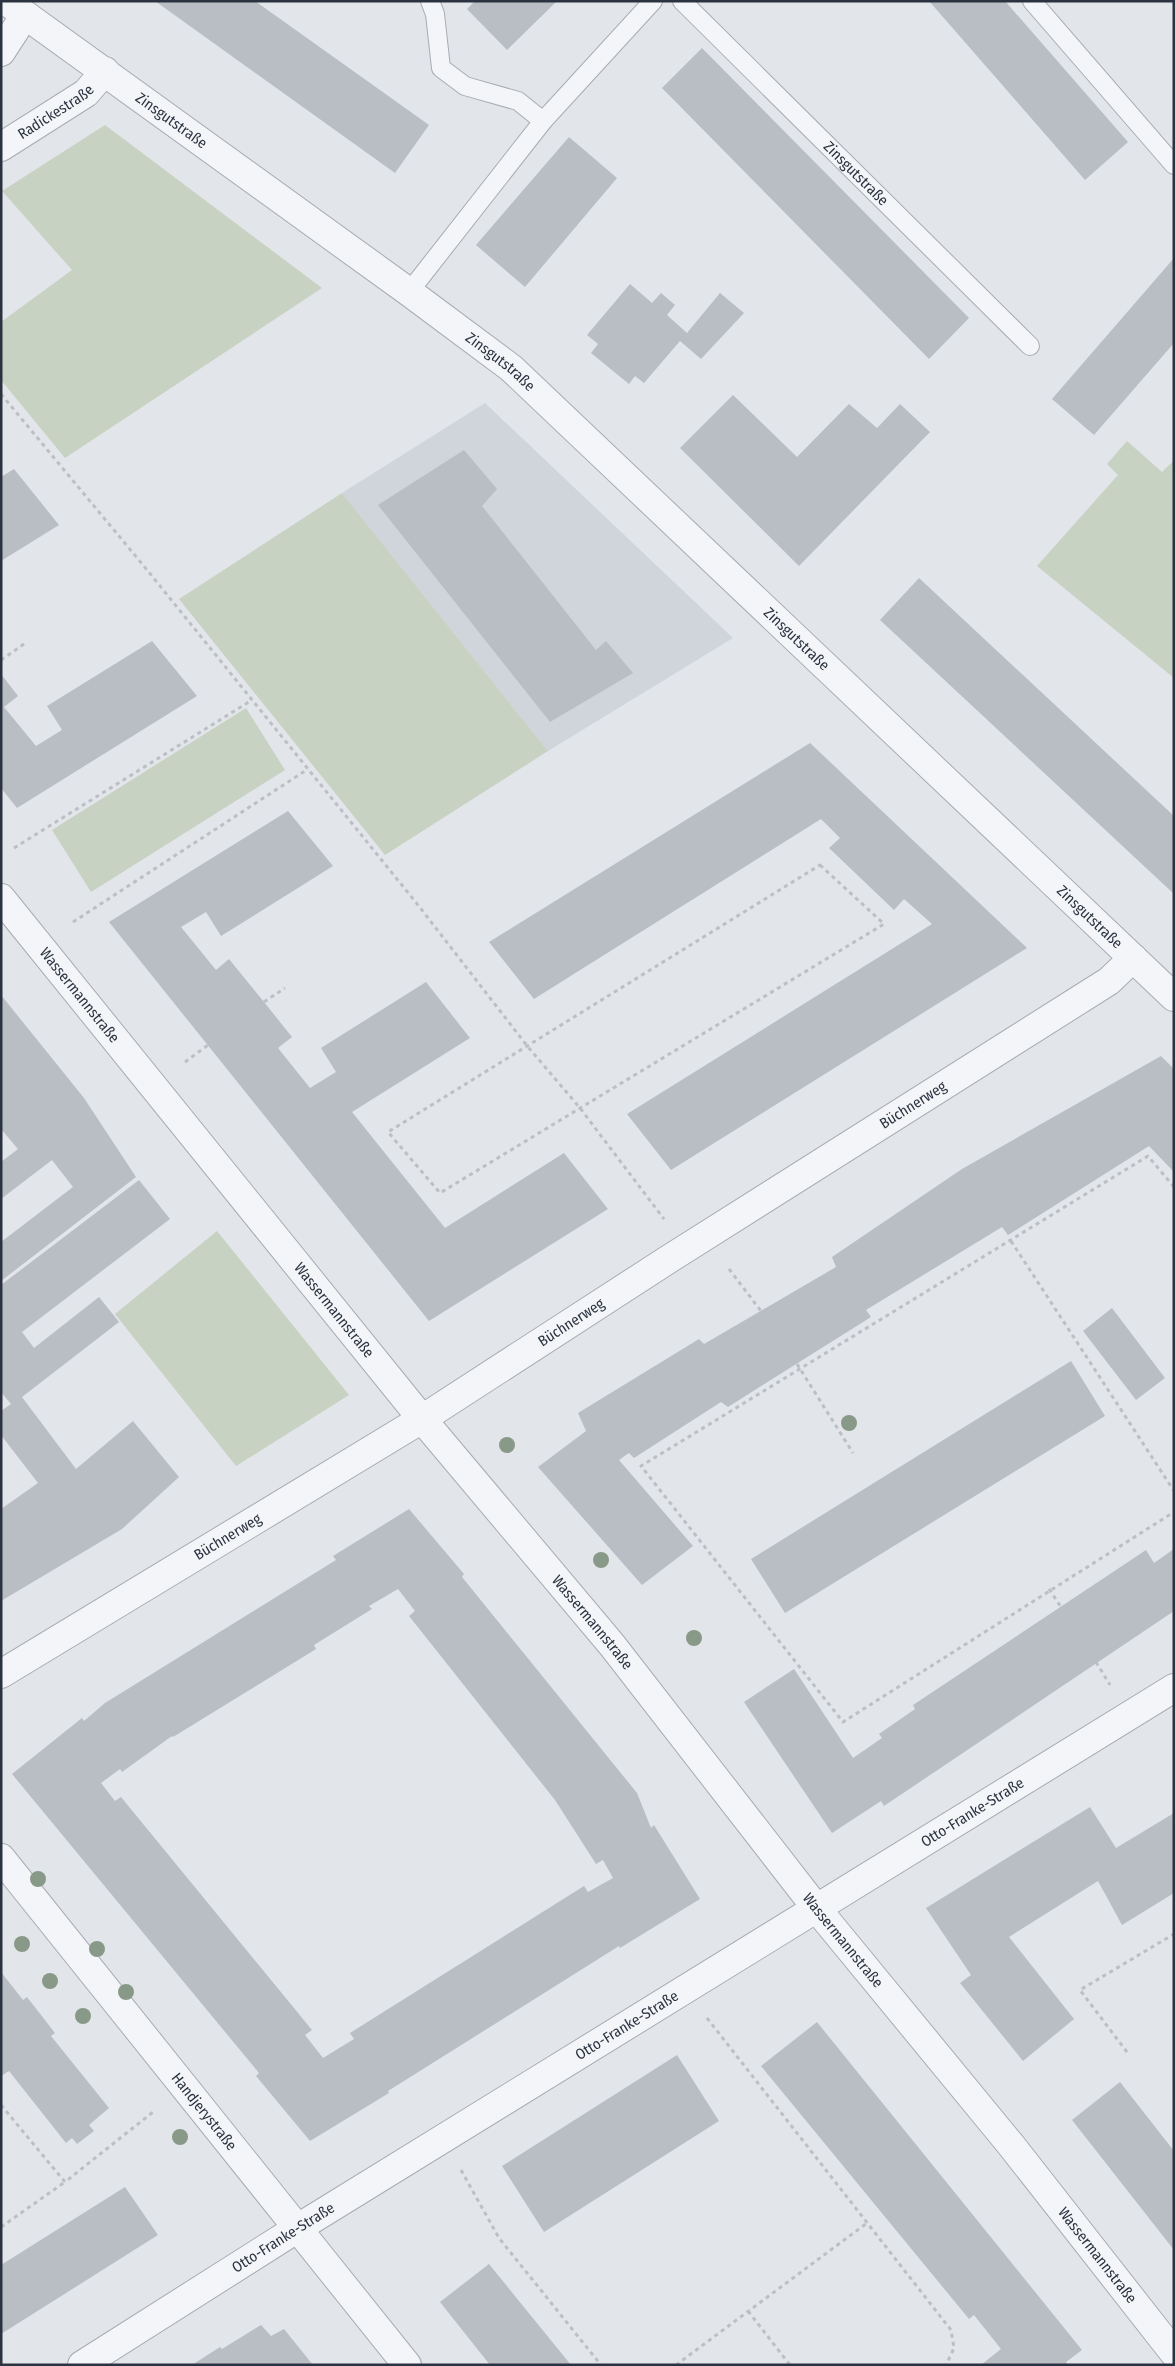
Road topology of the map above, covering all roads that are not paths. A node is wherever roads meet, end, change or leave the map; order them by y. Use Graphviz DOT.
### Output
graph roads {
  1 [pos="430,1"];
  2 [pos="653,1"];
  3 [pos="682,1"];
  4 [pos="1032,1"];
  5 [pos="16,8"];
  6 [pos="1,52"];
  7 [pos="105,71"];
  8 [pos="543,121"];
  9 [pos="1,147"];
  10 [pos="1174,166"];
  11 [pos="409,292"];
  12 [pos="1030,346"];
  13 [pos="1,898"];
  14 [pos="1133,958"];
  15 [pos="1174,997"];
  16 [pos="422,1420"];
  17 [pos="1,1674"];
  18 [pos="1174,1688"];
  19 [pos="1,1858"];
  20 [pos="817,1909"];
  21 [pos="298,2228"];
  22 [pos="1174,2353"];
  23 [pos="82,2365"];
  24 [pos="406,2365"];
  1 -- 8 [label="lane"];
  2 -- 8 [label="lane"];
  3 -- 12 [label="lane, Zinsgutstraße"];
  4 -- 10 [label="lane"];
  5 -- 6 [label="street"];
  5 -- 7 [label="street, Zinsgutstraße"];
  7 -- 9 [label="street, Radickestraße"];
  7 -- 11 [label="street, Zinsgutstraße"];
  8 -- 11 [label="lane"];
  11 -- 14 [label="street, Zinsgutstraße"];
  13 -- 16 [label="street, Wassermannstraße"];
  14 -- 15 [label="street, Zinsgutstraße"];
  14 -- 16 [label="street, Büchnerweg"];
  16 -- 17 [label="street, Büchnerweg"];
  16 -- 20 [label="street, Wassermannstraße"];
  18 -- 20 [label="street, Otto-Franke-Straße"];
  19 -- 21 [label="street, Handjerystraße"];
  20 -- 21 [label="street, Otto-Franke-Straße"];
  20 -- 22 [label="street, Wassermannstraße"];
  21 -- 23 [label="street, Otto-Franke-Straße"];
  21 -- 24 [label="street, Handjerystraße"];
}
